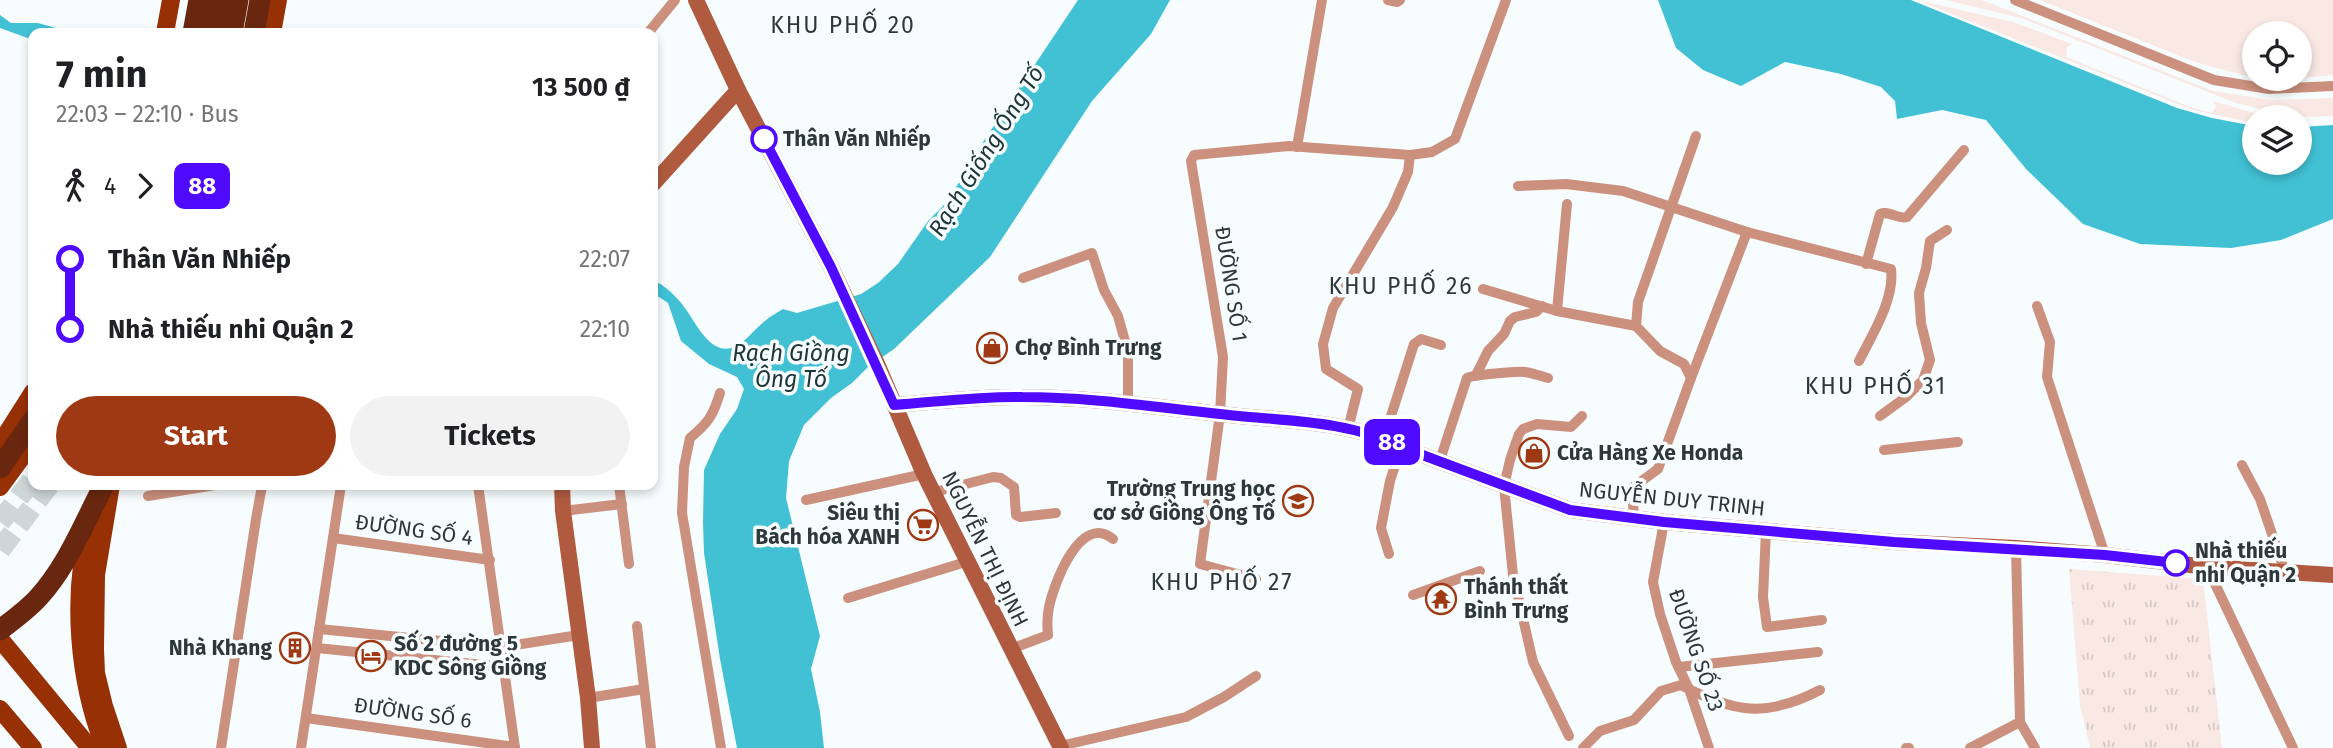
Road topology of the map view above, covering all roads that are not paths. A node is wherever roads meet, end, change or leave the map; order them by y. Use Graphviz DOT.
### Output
graph roads {
  1 [pos="171,0"];
  2 [pos="199,0"];
  3 [pos="219,0"];
  4 [pos="238,0"];
  5 [pos="260,0"];
  6 [pos="278,0"];
  7 [pos="675,0"];
  8 [pos="696,0"];
  9 [pos="1322,0"];
  10 [pos="1388,0"];
  11 [pos="1400,0"];
  12 [pos="1506,0"];
  13 [pos="2015,0"];
  14 [pos="166,28"];
  15 [pos="194,28"];
  16 [pos="214,28"];
  17 [pos="233,28"];
  18 [pos="255,28"];
  19 [pos="273,28"];
  20 [pos="652,28"];
  21 [pos="2333,86"];
  22 [pos="738,90"];
  23 [pos="1696,136"];
  24 [pos="1297,147"];
  25 [pos="1964,150"];
  26 [pos="1410,155"];
  27 [pos="658,178"];
  28 [pos="1518,186"];
  29 [pos="1567,204"];
  30 [pos="1672,208"];
  31 [pos="1947,230"];
  32 [pos="1747,232"];
  33 [pos="1866,264"];
  34 [pos="1023,278"];
  35 [pos="1483,289"];
  36 [pos="1542,306"];
  37 [pos="2037,306"];
  38 [pos="1557,311"];
  39 [pos="1636,326"];
  40 [pos="1441,345"];
  41 [pos="1859,360"];
  42 [pos="1476,375"];
  43 [pos="1691,377"];
  44 [pos="1548,378"];
  45 [pos="720,393"];
  46 [pos="28,400"];
  47 [pos="1128,403"];
  48 [pos="894,405"];
  49 [pos="1220,414"];
  50 [pos="1582,416"];
  51 [pos="1880,416"];
  52 [pos="28,427"];
  53 [pos="1348,429"];
  54 [pos="1384,438"];
  55 [pos="1958,442"];
  56 [pos="0,444"];
  57 [pos="1401,447"];
  58 [pos="28,449"];
  59 [pos="1884,450"];
  60 [pos="1440,460"];
  61 [pos="2242,465"];
  62 [pos="0,468"];
  63 [pos="925,474"];
  64 [pos="1504,486"];
  65 [pos="0,487"];
  66 [pos="110,490"];
  67 [pos="185,490"];
  68 [pos="264,490"];
  69 [pos="340,490"];
  70 [pos="479,490"];
  71 [pos="562,490"];
  72 [pos="620,490"];
  73 [pos="935,492"];
  74 [pos="100,493"];
  75 [pos="148,496"];
  76 [pos="806,500"];
  77 [pos="622,504"];
  78 [pos="563,511"];
  79 [pos="1056,513"];
  80 [pos="1634,518"];
  81 [pos="1664,522"];
  82 [pos="1766,531"];
  83 [pos="333,538"];
  84 [pos="1113,538"];
  85 [pos="2017,548"];
  86 [pos="1389,554"];
  87 [pos="2105,555"];
  88 [pos="490,561"];
  89 [pos="969,561"];
  90 [pos="629,564"];
  91 [pos="2207,567"];
  92 [pos="1480,571"];
  93 [pos="2285,572"];
  94 [pos="2333,575"];
  95 [pos="1256,579"];
  96 [pos="1413,595"];
  97 [pos="848,598"];
  98 [pos="1822,620"];
  99 [pos="636,626"];
  100 [pos="319,629"];
  101 [pos="0,630"];
  102 [pos="579,635"];
  103 [pos="0,639"];
  104 [pos="502,647"];
  105 [pos="317,648"];
  106 [pos="1011,649"];
  107 [pos="1818,652"];
  108 [pos="503,667"];
  109 [pos="1679,667"];
  110 [pos="1256,676"];
  111 [pos="644,689"];
  112 [pos="1689,689"];
  113 [pos="1820,690"];
  114 [pos="588,698"];
  115 [pos="0,709"];
  116 [pos="306,718"];
  117 [pos="2020,722"];
  118 [pos="1569,736"];
  119 [pos="515,747"];
  120 [pos="1061,747"];
  121 [pos="33,748"];
  122 [pos="90,748"];
  123 [pos="105,748"];
  124 [pos="118,748"];
  125 [pos="221,748"];
  126 [pos="301,748"];
  127 [pos="592,748"];
  128 [pos="651,748"];
  129 [pos="721,748"];
  130 [pos="1583,748"];
  131 [pos="1709,748"];
  132 [pos="1970,748"];
  133 [pos="2035,748"];
  134 [pos="2293,748"];
  1 -- 14 [label="main road"];
  2 -- 15 [label="highway"];
  3 -- 16 [label="highway"];
  4 -- 17 [label="highway"];
  5 -- 18 [label="highway"];
  6 -- 19 [label="main road"];
  7 -- 20 [label="street"];
  8 -- 22 [label="main road"];
  9 -- 24 [label="street"];
  10 -- 11 [label="street"];
  12 -- 26 [label="street"];
  13 -- 21 [label="street"];
  22 -- 27 [label="main road"];
  22 -- 48 [label="main road, NGUYỄN THỊ ĐỊNH"];
  23 -- 30 [label="street"];
  24 -- 26 [label="street"];
  24 -- 49 [label="street, ĐƯỜNG SỐ 1"];
  25 -- 33 [label="street"];
  26 -- 53 [label="street"];
  28 -- 30 [label="street"];
  29 -- 38 [label="street"];
  30 -- 32 [label="street"];
  30 -- 39 [label="street"];
  31 -- 51 [label="street"];
  32 -- 33 [label="street"];
  32 -- 43 [label="street"];
  33 -- 41 [label="street"];
  34 -- 47 [label="street"];
  35 -- 36 [label="street"];
  36 -- 38 [label="street"];
  36 -- 42 [label="street"];
  37 -- 87 [label="street"];
  38 -- 39 [label="street"];
  39 -- 43 [label="street"];
  40 -- 54 [label="street"];
  42 -- 44 [label="street"];
  42 -- 60 [label="street"];
  43 -- 80 [label="street"];
  45 -- 129 [label="street"];
  46 -- 56 [label="main road"];
  47 -- 48 [label="main road, NGUYỄN DUY TRINH"];
  47 -- 49 [label="main road, NGUYỄN DUY TRINH"];
  48 -- 63 [label="main road, NGUYỄN THỊ ĐỊNH"];
  49 -- 53 [label="main road, NGUYỄN DUY TRINH"];
  49 -- 95 [label="street, ĐƯỜNG SỐ 1"];
  50 -- 64 [label="street"];
  52 -- 62 [label="highway"];
  53 -- 54 [label="main road, NGUYỄN DUY TRINH"];
  54 -- 57 [label="main road, NGUYỄN DUY TRINH"];
  55 -- 59 [label="street"];
  57 -- 60 [label="main road, NGUYỄN DUY TRINH"];
  57 -- 86 [label="street"];
  58 -- 65 [label="main road"];
  60 -- 64 [label="main road, NGUYỄN DUY TRINH"];
  61 -- 93 [label="street"];
  63 -- 73 [label="main road, NGUYỄN THỊ ĐỊNH"];
  63 -- 76 [label="street"];
  64 -- 80 [label="main road, NGUYỄN DUY TRINH"];
  64 -- 118 [label="street"];
  66 -- 124 [label="main road"];
  67 -- 75 [label="street"];
  68 -- 125 [label="street"];
  69 -- 83 [label="street"];
  70 -- 88 [label="street"];
  71 -- 78 [label="main road"];
  72 -- 77 [label="street"];
  73 -- 79 [label="street"];
  73 -- 89 [label="main road, NGUYỄN THỊ ĐỊNH"];
  74 -- 101 [label="highway"];
  74 -- 123 [label="main road"];
  77 -- 78 [label="street"];
  77 -- 90 [label="street"];
  78 -- 102 [label="main road"];
  80 -- 81 [label="main road, NGUYỄN DUY TRINH"];
  81 -- 82 [label="main road, NGUYỄN DUY TRINH"];
  81 -- 109 [label="street, ĐƯỜNG SỐ 23"];
  82 -- 85 [label="main road, NGUYỄN DUY TRINH"];
  82 -- 98 [label="street"];
  83 -- 88 [label="street, ĐƯỜNG SỐ 4"];
  83 -- 100 [label="street"];
  84 -- 106 [label="street"];
  85 -- 87 [label="main road, NGUYỄN DUY TRINH"];
  85 -- 117 [label="street"];
  87 -- 91 [label="main road, NGUYỄN DUY TRINH"];
  88 -- 104 [label="street"];
  89 -- 97 [label="street"];
  89 -- 106 [label="main road, NGUYỄN THỊ ĐỊNH"];
  91 -- 93 [label="main road, NGUYỄN DUY TRINH"];
  91 -- 134 [label="street"];
  92 -- 96 [label="street"];
  93 -- 94 [label="main road, NGUYỄN DUY TRINH"];
  99 -- 111 [label="street"];
  100 -- 104 [label="street"];
  100 -- 105 [label="street"];
  102 -- 104 [label="street"];
  102 -- 114 [label="main road"];
  103 -- 122 [label="main road"];
  104 -- 108 [label="street"];
  105 -- 108 [label="street"];
  105 -- 116 [label="street"];
  106 -- 120 [label="main road, NGUYỄN THỊ ĐỊNH"];
  107 -- 109 [label="street"];
  108 -- 119 [label="street"];
  109 -- 112 [label="street, ĐƯỜNG SỐ 23"];
  110 -- 120 [label="street"];
  111 -- 114 [label="street"];
  111 -- 128 [label="street"];
  112 -- 113 [label="street"];
  112 -- 130 [label="street"];
  112 -- 131 [label="street, ĐƯỜNG SỐ 23"];
  114 -- 127 [label="main road"];
  115 -- 121 [label="main road"];
  116 -- 119 [label="street, ĐƯỜNG SỐ 6"];
  116 -- 126 [label="street"];
  117 -- 132 [label="street"];
  117 -- 133 [label="street"];
}
